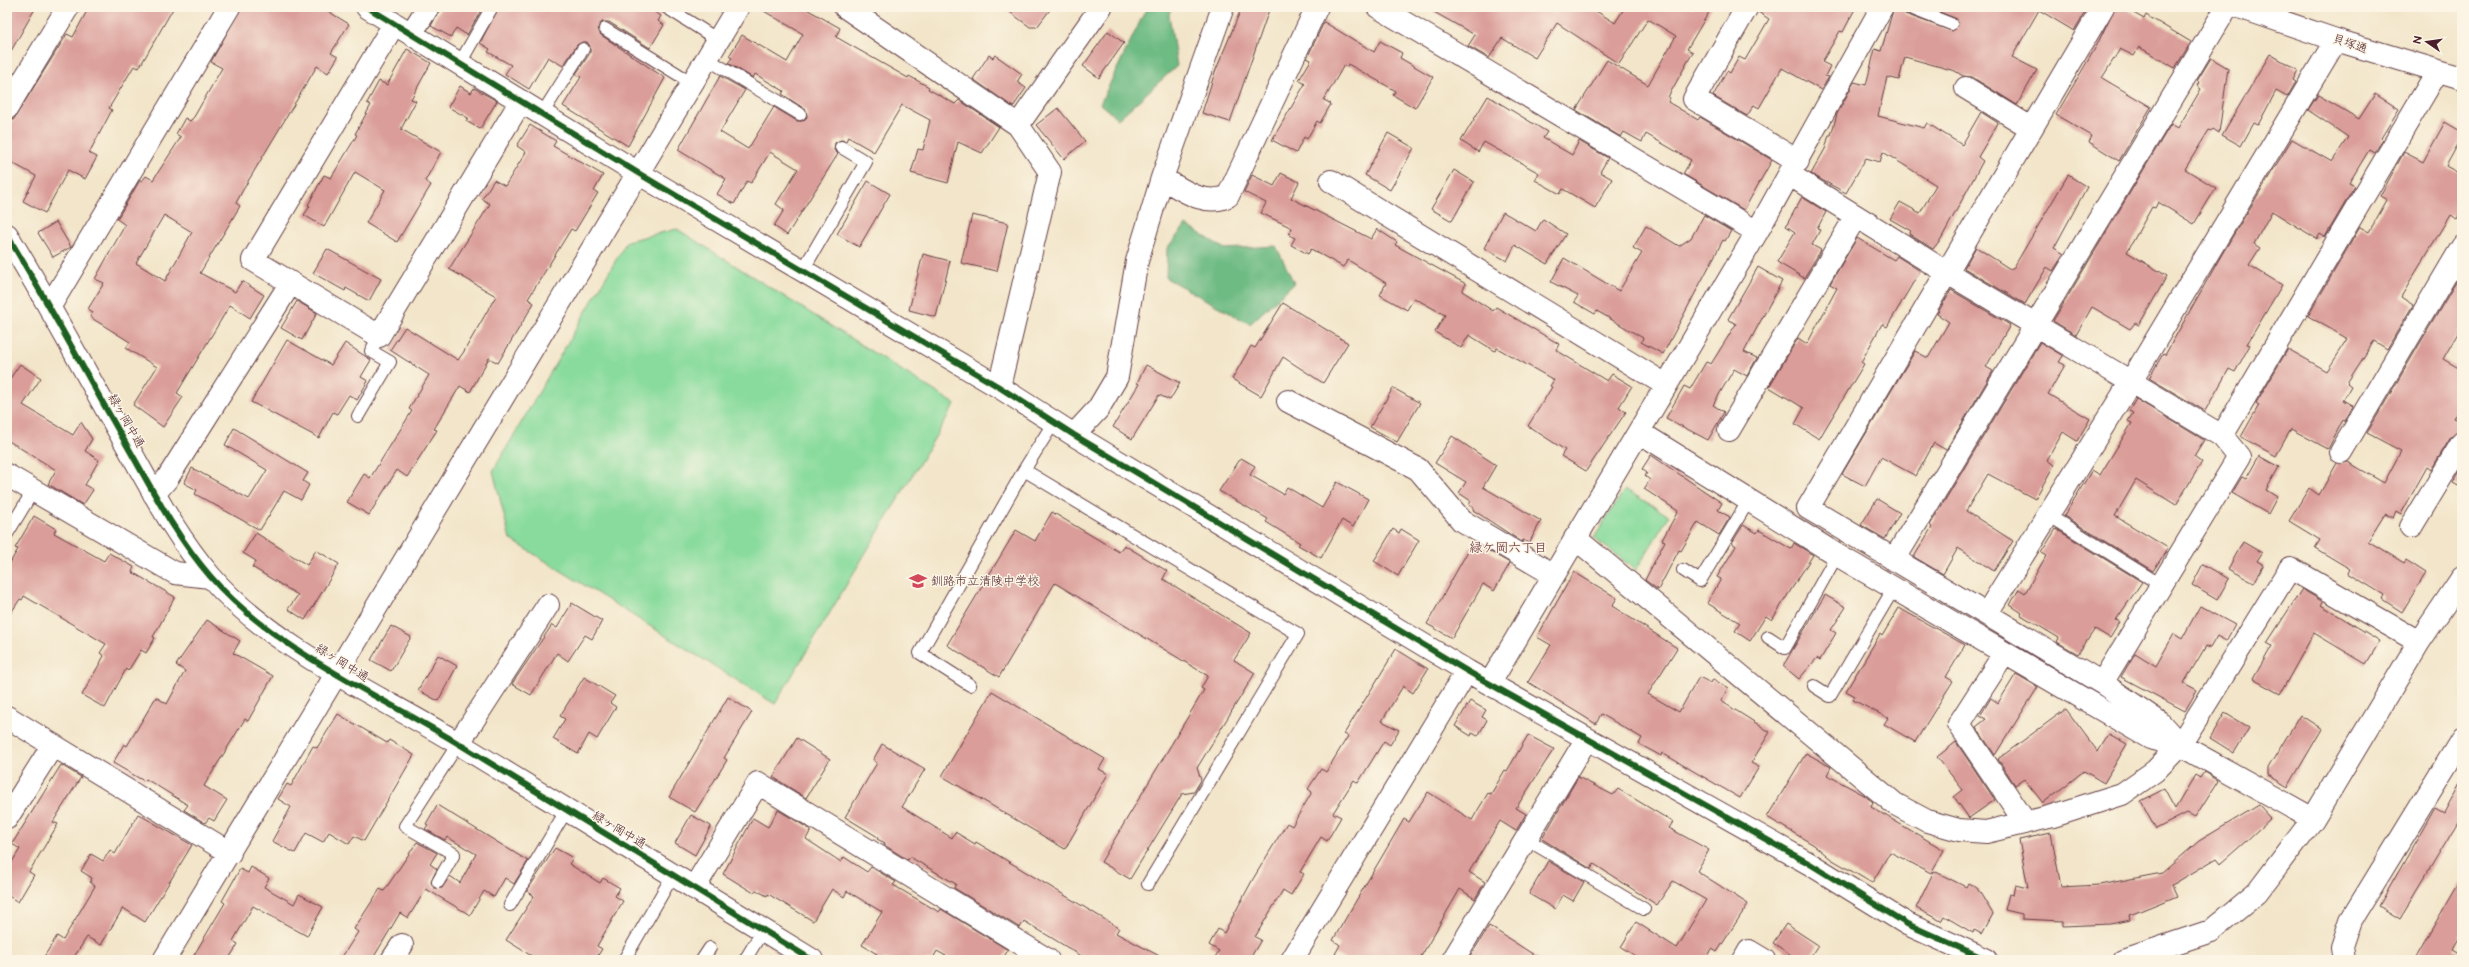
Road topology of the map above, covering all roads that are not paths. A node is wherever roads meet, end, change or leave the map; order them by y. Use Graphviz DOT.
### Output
graph roads {
  1 [pos="68,7"];
  2 [pos="229,7"];
  3 [pos="367,7"];
  4 [pos="428,7"];
  5 [pos="492,7"];
  6 [pos="666,7"];
  7 [pos="738,7"];
  8 [pos="845,7"];
  9 [pos="1102,7"];
  10 [pos="1223,7"];
  11 [pos="1318,7"];
  12 [pos="1378,7"];
  13 [pos="1747,7"];
  14 [pos="1882,7"];
  15 [pos="1908,7"];
  16 [pos="2103,7"];
  17 [pos="2227,7"];
  18 [pos="2239,7"];
  19 [pos="1950,24"];
  20 [pos="403,29"];
  21 [pos="605,29"];
  22 [pos="718,40"];
  23 [pos="2336,40"];
  24 [pos="583,49"];
  25 [pos="707,59"];
  26 [pos="460,63"];
  27 [pos="2437,72"];
  28 [pos="2462,78"];
  29 [pos="692,83"];
  30 [pos="1966,88"];
  31 [pos="521,101"];
  32 [pos="7,108"];
  33 [pos="542,114"];
  34 [pos="800,114"];
  35 [pos="1018,126"];
  36 [pos="2031,128"];
  37 [pos="841,147"];
  38 [pos="1794,168"];
  39 [pos="638,173"];
  40 [pos="1162,178"];
  41 [pos="1331,181"];
  42 [pos="1856,216"];
  43 [pos="1757,232"];
  44 [pos="10,247"];
  45 [pos="2462,247"];
  46 [pos="803,270"];
  47 [pos="1946,272"];
  48 [pos="290,284"];
  49 [pos="50,306"];
  50 [pos="2036,325"];
  51 [pos="379,336"];
  52 [pos="2130,383"];
  53 [pos="1666,385"];
  54 [pos="999,387"];
  55 [pos="1288,401"];
  56 [pos="358,416"];
  57 [pos="1054,422"];
  58 [pos="1729,430"];
  59 [pos="1639,432"];
  60 [pos="1074,435"];
  61 [pos="2222,436"];
  62 [pos="2462,443"];
  63 [pos="2341,452"];
  64 [pos="1024,470"];
  65 [pos="7,475"];
  66 [pos="33,491"];
  67 [pos="154,494"];
  68 [pos="1749,500"];
  69 [pos="2048,515"];
  70 [pos="2411,527"];
  71 [pos="7,534"];
  72 [pos="1575,538"];
  73 [pos="1837,555"];
  74 [pos="1894,560"];
  75 [pos="1683,570"];
  76 [pos="1554,575"];
  77 [pos="210,576"];
  78 [pos="2462,578"];
  79 [pos="2161,585"];
  80 [pos="1894,588"];
  81 [pos="548,605"];
  82 [pos="1988,613"];
  83 [pos="1768,637"];
  84 [pos="2419,642"];
  85 [pos="2004,654"];
  86 [pos="1467,671"];
  87 [pos="337,674"];
  88 [pos="1490,683"];
  89 [pos="2102,683"];
  90 [pos="970,685"];
  91 [pos="1814,686"];
  92 [pos="7,717"];
  93 [pos="2462,739"];
  94 [pos="1586,740"];
  95 [pos="458,744"];
  96 [pos="53,745"];
  97 [pos="2180,745"];
  98 [pos="566,811"];
  99 [pos="7,818"];
  100 [pos="2313,820"];
  101 [pos="2025,822"];
  102 [pos="1528,840"];
  103 [pos="230,853"];
  104 [pos="672,875"];
  105 [pos="438,882"];
  106 [pos="1148,884"];
  107 [pos="694,888"];
  108 [pos="510,905"];
  109 [pos="1644,909"];
  110 [pos="763,930"];
  111 [pos="710,948"];
  112 [pos="164,960"];
  113 [pos="624,960"];
  114 [pos="702,960"];
  115 [pos="746,960"];
  116 [pos="812,960"];
  117 [pos="1048,960"];
  118 [pos="1292,960"];
  119 [pos="1453,960"];
  120 [pos="1744,960"];
  121 [pos="1764,960"];
  122 [pos="1988,960"];
  123 [pos="2124,960"];
  124 [pos="2344,960"];
  1 -- 32 [label="street"];
  2 -- 49 [label="street"];
  3 -- 20 [label="street"];
  4 -- 20 [label="street"];
  5 -- 26 [label="lane"];
  6 -- 22 [label="lane"];
  7 -- 22 [label="street"];
  8 -- 35 [label="street"];
  9 -- 35 [label="street"];
  10 -- 40 [label="street"];
  11 -- 40 [label="street"];
  12 -- 43 [label="street"];
  13 -- 38 [label="street"];
  14 -- 38 [label="street"];
  15 -- 19 [label="lane"];
  16 -- 36 [label="street"];
  17 -- 50 [label="street"];
  18 -- 23 [label="street, 貝塚通"];
  20 -- 26 [label="street"];
  20 -- 48 [label="street"];
  21 -- 29 [label="lane"];
  22 -- 25 [label="street"];
  23 -- 27 [label="street, 貝塚通"];
  23 -- 52 [label="street"];
  24 -- 33 [label="lane"];
  25 -- 29 [label="street"];
  25 -- 34 [label="lane"];
  26 -- 31 [label="street"];
  27 -- 28 [label="street, 貝塚通"];
  27 -- 61 [label="street"];
  29 -- 39 [label="street"];
  30 -- 36 [label="street"];
  31 -- 33 [label="street"];
  31 -- 51 [label="street"];
  33 -- 39 [label="street"];
  35 -- 54 [label="street"];
  36 -- 47 [label="street"];
  37 -- 46 [label="lane"];
  38 -- 42 [label="street"];
  38 -- 43 [label="street"];
  39 -- 46 [label="street"];
  39 -- 87 [label="street"];
  40 -- 60 [label="street"];
  41 -- 53 [label="street"];
  42 -- 47 [label="street"];
  42 -- 58 [label="street"];
  43 -- 53 [label="street"];
  44 -- 49 [label="street, 緑ヶ岡中通"];
  45 -- 63 [label="street"];
  46 -- 54 [label="street"];
  47 -- 50 [label="street"];
  47 -- 74 [label="street"];
  48 -- 51 [label="street"];
  48 -- 67 [label="street"];
  49 -- 67 [label="street, 緑ヶ岡中通"];
  50 -- 52 [label="street"];
  50 -- 74 [label="street"];
  51 -- 56 [label="lane"];
  52 -- 61 [label="street"];
  52 -- 69 [label="street"];
  53 -- 59 [label="street"];
  54 -- 57 [label="street"];
  55 -- 76 [label="street"];
  57 -- 60 [label="street"];
  57 -- 64 [label="lane"];
  59 -- 68 [label="street"];
  59 -- 72 [label="street"];
  60 -- 86 [label="street"];
  61 -- 79 [label="street"];
  62 -- 70 [label="street"];
  64 -- 90 [label="lane"];
  64 -- 106 [label="lane"];
  65 -- 66 [label="street"];
  66 -- 71 [label="lane"];
  66 -- 77 [label="street"];
  67 -- 77 [label="street, 緑ヶ岡中通"];
  68 -- 73 [label="street"];
  68 -- 75 [label="lane"];
  69 -- 79 [label="lane"];
  69 -- 82 [label="street"];
  72 -- 76 [label="street"];
  72 -- 101 [label="street"];
  73 -- 80 [label="street"];
  73 -- 83 [label="lane"];
  74 -- 82 [label="street"];
  76 -- 88 [label="street"];
  77 -- 87 [label="street, 緑ヶ岡中通"];
  78 -- 84 [label="street"];
  79 -- 89 [label="street"];
  80 -- 85 [label="street"];
  80 -- 91 [label="lane"];
  81 -- 95 [label="street"];
  82 -- 89 [label="street"];
  84 -- 97 [label="street"];
  84 -- 100 [label="street"];
  85 -- 97 [label="street"];
  85 -- 101 [label="street"];
  86 -- 88 [label="street"];
  86 -- 118 [label="street"];
  87 -- 95 [label="street, 緑ヶ岡中通"];
  87 -- 103 [label="street"];
  88 -- 94 [label="street"];
  89 -- 97 [label="street"];
  92 -- 96 [label="street"];
  93 -- 124 [label="street"];
  94 -- 102 [label="street"];
  94 -- 122 [label="street"];
  95 -- 98 [label="street, 緑ヶ岡中通"];
  95 -- 105 [label="lane"];
  96 -- 99 [label="street"];
  96 -- 103 [label="street"];
  97 -- 100 [label="street"];
  97 -- 101 [label="street"];
  98 -- 104 [label="street, 緑ヶ岡中通"];
  98 -- 108 [label="lane"];
  100 -- 123 [label="street"];
  102 -- 109 [label="lane"];
  102 -- 119 [label="street"];
  103 -- 112 [label="street"];
  104 -- 107 [label="street, 緑ヶ岡中通"];
  104 -- 113 [label="lane"];
  107 -- 110 [label="street, 緑ヶ岡中通"];
  107 -- 117 [label="street"];
  110 -- 115 [label="lane"];
  110 -- 116 [label="street, 緑ヶ岡中通"];
  111 -- 114 [label="lane"];
  120 -- 121 [label="street"];
}
